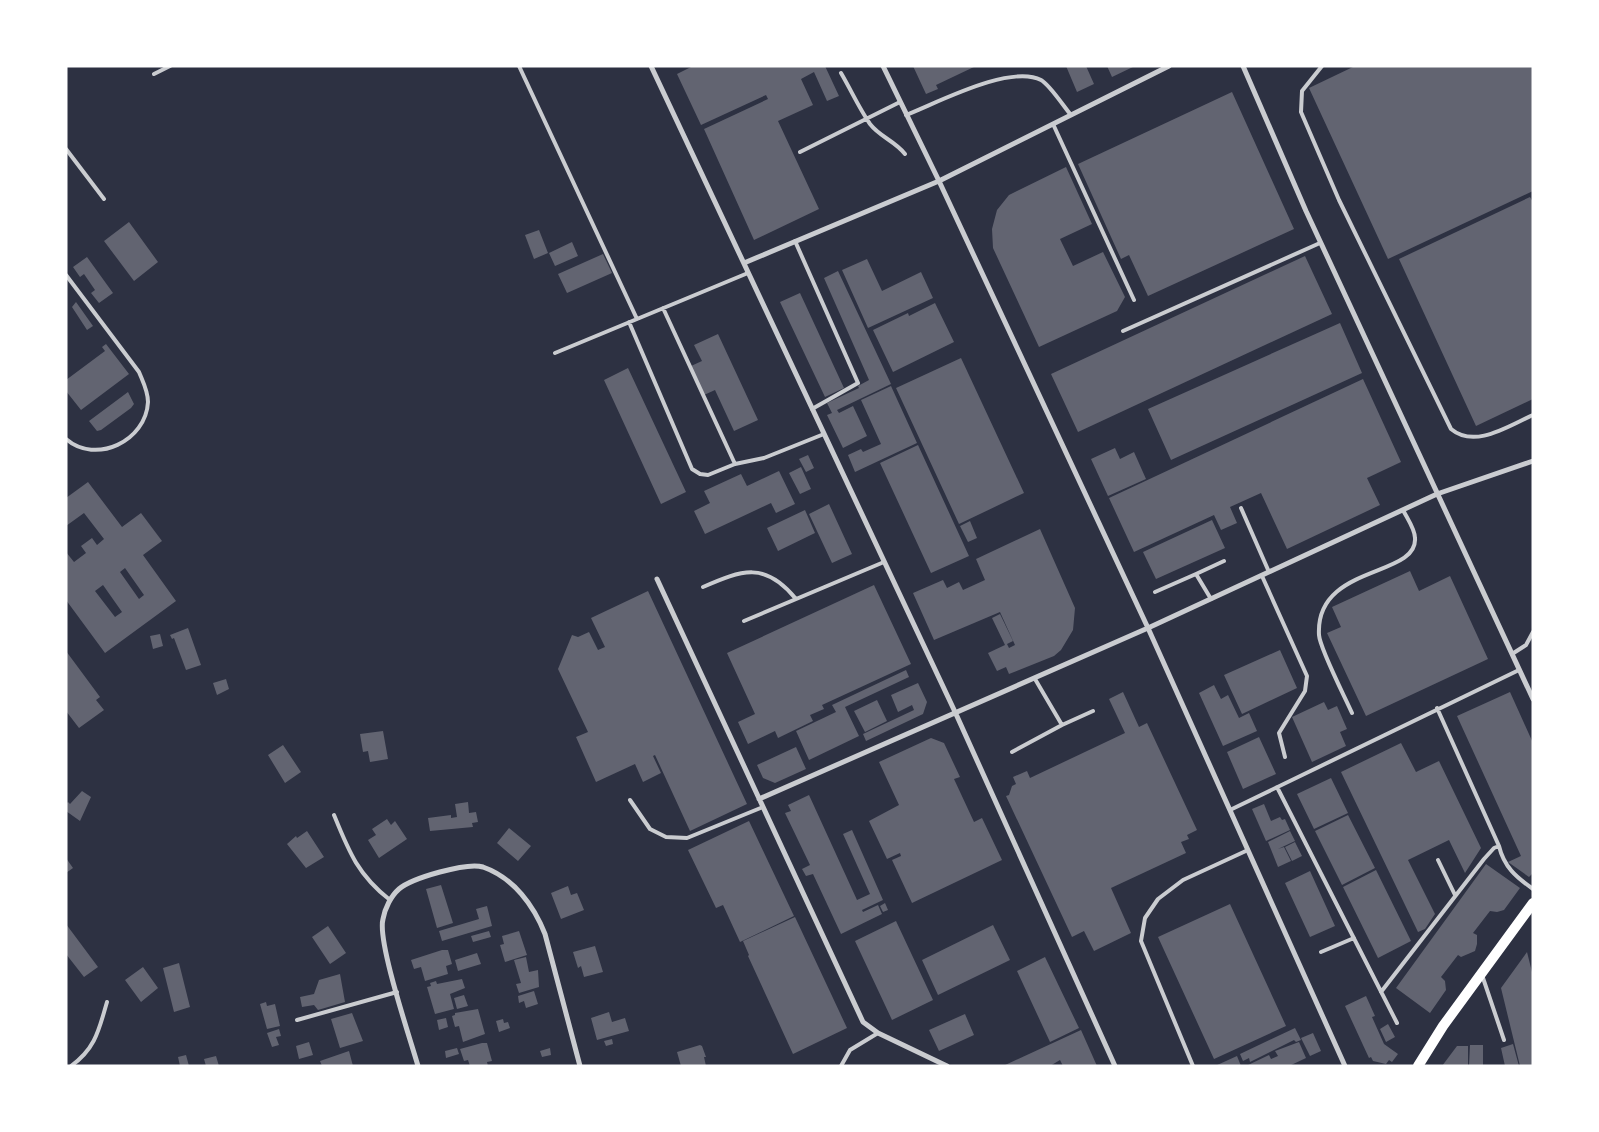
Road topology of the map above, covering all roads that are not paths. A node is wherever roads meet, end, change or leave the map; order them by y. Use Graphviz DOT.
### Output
graph roads {
  1 [pos="170,66"];
  2 [pos="519,66"];
  3 [pos="651,66"];
  4 [pos="883,66"];
  5 [pos="1169,66"];
  6 [pos="1243,66"];
  7 [pos="1322,66"];
  8 [pos="841,73"];
  9 [pos="154,74"];
  10 [pos="900,102"];
  11 [pos="906,115"];
  12 [pos="1071,115"];
  13 [pos="868,119"];
  14 [pos="1053,124"];
  15 [pos="66,149"];
  16 [pos="800,152"];
  17 [pos="905,154"];
  18 [pos="939,180"];
  19 [pos="104,199"];
  20 [pos="795,241"];
  21 [pos="1320,243"];
  22 [pos="744,263"];
  23 [pos="748,273"];
  24 [pos="66,276"];
  25 [pos="1134,300"];
  26 [pos="663,308"];
  27 [pos="636,319"];
  28 [pos="629,322"];
  29 [pos="1123,331"];
  30 [pos="555,353"];
  31 [pos="812,409"];
  32 [pos="1533,415"];
  33 [pos="824,434"];
  34 [pos="66,438"];
  35 [pos="1533,461"];
  36 [pos="735,464"];
  37 [pos="1436,494"];
  38 [pos="1242,508"];
  39 [pos="1403,510"];
  40 [pos="1224,561"];
  41 [pos="884,562"];
  42 [pos="1269,572"];
  43 [pos="1196,574"];
  44 [pos="1262,576"];
  45 [pos="657,579"];
  46 [pos="703,588"];
  47 [pos="1155,592"];
  48 [pos="796,599"];
  49 [pos="1210,599"];
  50 [pos="744,621"];
  51 [pos="1148,628"];
  52 [pos="1533,632"];
  53 [pos="1512,654"];
  54 [pos="1519,670"];
  55 [pos="1035,678"];
  56 [pos="1533,699"];
  57 [pos="1438,708"];
  58 [pos="1093,711"];
  59 [pos="1352,713"];
  60 [pos="956,714"];
  61 [pos="1062,725"];
  62 [pos="1012,752"];
  63 [pos="1285,757"];
  64 [pos="1277,787"];
  65 [pos="630,800"];
  66 [pos="759,800"];
  67 [pos="762,807"];
  68 [pos="1230,810"];
  69 [pos="334,815"];
  70 [pos="1499,846"];
  71 [pos="1248,850"];
  72 [pos="1438,860"];
  73 [pos="1533,889"];
  74 [pos="1456,895"];
  75 [pos="390,900"];
  76 [pos="1533,903"];
  77 [pos="1354,938"];
  78 [pos="1322,952"];
  79 [pos="1481,973"];
  80 [pos="397,992"];
  81 [pos="1381,992"];
  82 [pos="107,1002"];
  83 [pos="296,1020"];
  84 [pos="1397,1023"];
  85 [pos="878,1033"];
  86 [pos="1504,1040"];
  87 [pos="71,1066"];
  88 [pos="418,1066"];
  89 [pos="580,1066"];
  90 [pos="841,1066"];
  91 [pos="947,1066"];
  92 [pos="1115,1066"];
  93 [pos="1193,1066"];
  94 [pos="1345,1066"];
  95 [pos="1418,1066"];
  1 -- 9 [label="lane"];
  2 -- 27 [label="lane"];
  3 -- 22 [label="street"];
  4 -- 10 [label="street"];
  5 -- 12 [label="street"];
  6 -- 21 [label="street"];
  7 -- 32 [label="lane"];
  8 -- 13 [label="lane"];
  10 -- 11 [label="street"];
  10 -- 13 [label="lane"];
  11 -- 12 [label="lane"];
  11 -- 18 [label="street"];
  12 -- 14 [label="street"];
  13 -- 16 [label="lane"];
  13 -- 17 [label="lane"];
  14 -- 18 [label="street"];
  14 -- 25 [label="lane"];
  15 -- 19 [label="lane"];
  18 -- 20 [label="street"];
  18 -- 51 [label="street"];
  20 -- 22 [label="street"];
  20 -- 31 [label="lane"];
  21 -- 29 [label="lane"];
  21 -- 37 [label="street"];
  22 -- 23 [label="street"];
  23 -- 26 [label="lane"];
  23 -- 31 [label="street"];
  24 -- 34 [label="lane"];
  26 -- 27 [label="lane"];
  26 -- 36 [label="lane"];
  27 -- 28 [label="lane"];
  28 -- 30 [label="lane"];
  28 -- 36 [label="lane"];
  31 -- 33 [label="street"];
  33 -- 36 [label="lane"];
  33 -- 41 [label="street"];
  35 -- 37 [label="street"];
  37 -- 39 [label="street"];
  37 -- 53 [label="street"];
  38 -- 42 [label="lane"];
  39 -- 42 [label="street"];
  39 -- 59 [label="lane"];
  40 -- 43 [label="lane"];
  41 -- 48 [label="lane"];
  41 -- 60 [label="street"];
  42 -- 44 [label="street"];
  43 -- 47 [label="lane"];
  43 -- 49 [label="lane"];
  44 -- 49 [label="street"];
  44 -- 63 [label="lane"];
  45 -- 66 [label="street"];
  46 -- 48 [label="lane"];
  48 -- 50 [label="lane"];
  49 -- 51 [label="street"];
  51 -- 55 [label="street"];
  51 -- 68 [label="street"];
  52 -- 53 [label="lane"];
  53 -- 54 [label="street"];
  54 -- 56 [label="street"];
  54 -- 57 [label="lane"];
  55 -- 60 [label="street"];
  55 -- 61 [label="lane"];
  57 -- 64 [label="lane"];
  57 -- 70 [label="lane"];
  58 -- 61 [label="lane"];
  60 -- 66 [label="street"];
  60 -- 92 [label="street"];
  61 -- 62 [label="lane"];
  64 -- 68 [label="lane"];
  64 -- 77 [label="lane"];
  65 -- 67 [label="lane"];
  66 -- 67 [label="street"];
  67 -- 85 [label="street"];
  68 -- 71 [label="street"];
  69 -- 75 [label="lane"];
  70 -- 73 [label="lane"];
  70 -- 74 [label="lane"];
  71 -- 93 [label="lane"];
  71 -- 94 [label="street"];
  72 -- 74 [label="lane"];
  74 -- 81 [label="lane"];
  75 -- 80 [label="street"];
  75 -- 89 [label="street"];
  76 -- 79 [label="main road"];
  77 -- 78 [label="lane"];
  77 -- 81 [label="lane"];
  79 -- 86 [label="lane"];
  79 -- 95 [label="main road"];
  80 -- 83 [label="lane"];
  80 -- 88 [label="street"];
  81 -- 84 [label="lane"];
  82 -- 87 [label="lane"];
  85 -- 90 [label="lane"];
  85 -- 91 [label="street"];
}
